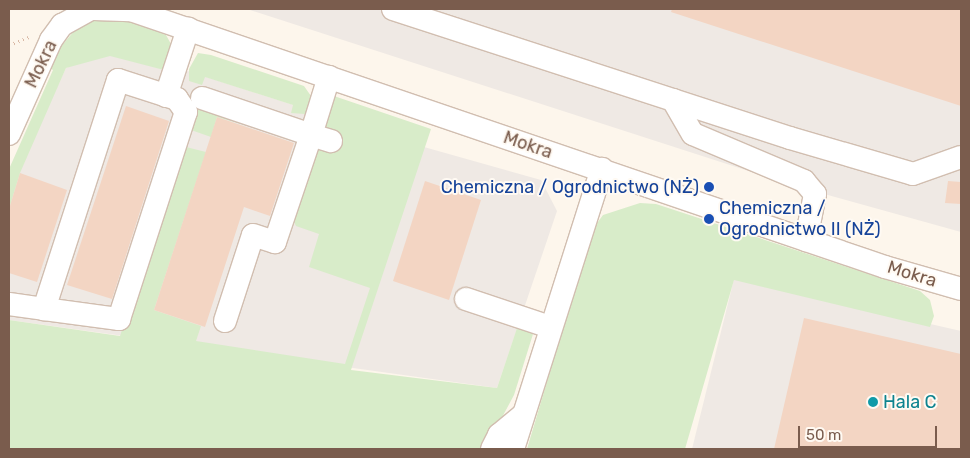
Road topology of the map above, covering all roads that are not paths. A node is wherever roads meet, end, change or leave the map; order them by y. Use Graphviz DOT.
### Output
graph roads {
  1 [pos="93,9"];
  2 [pos="393,9"];
  3 [pos="188,30"];
  4 [pos="329,77"];
  5 [pos="166,96"];
  6 [pos="202,98"];
  7 [pos="673,100"];
  8 [pos="9,134"];
  9 [pos="321,138"];
  10 [pos="961,157"];
  11 [pos="602,170"];
  12 [pos="806,240"];
  13 [pos="961,289"];
  14 [pos="466,299"];
  15 [pos="9,304"];
  16 [pos="44,309"];
  17 [pos="225,321"];
  18 [pos="550,327"];
  19 [pos="523,415"];
  20 [pos="492,449"];
  21 [pos="513,449"];
  1 -- 3 [label="street, Mokra"];
  1 -- 8 [label="street, Mokra"];
  2 -- 7 [label="street"];
  3 -- 4 [label="street, Mokra"];
  3 -- 5 [label="street"];
  4 -- 9 [label="street"];
  4 -- 11 [label="street, Mokra"];
  5 -- 16 [label="street"];
  5 -- 16 [label="street"];
  6 -- 9 [label="street"];
  7 -- 10 [label="street"];
  7 -- 12 [label="street"];
  9 -- 17 [label="street"];
  11 -- 12 [label="street, Mokra"];
  11 -- 18 [label="street"];
  12 -- 13 [label="street, Mokra"];
  14 -- 18 [label="street"];
  15 -- 16 [label="street"];
  18 -- 19 [label="street"];
  19 -- 20 [label="street"];
  19 -- 21 [label="street"];
}
